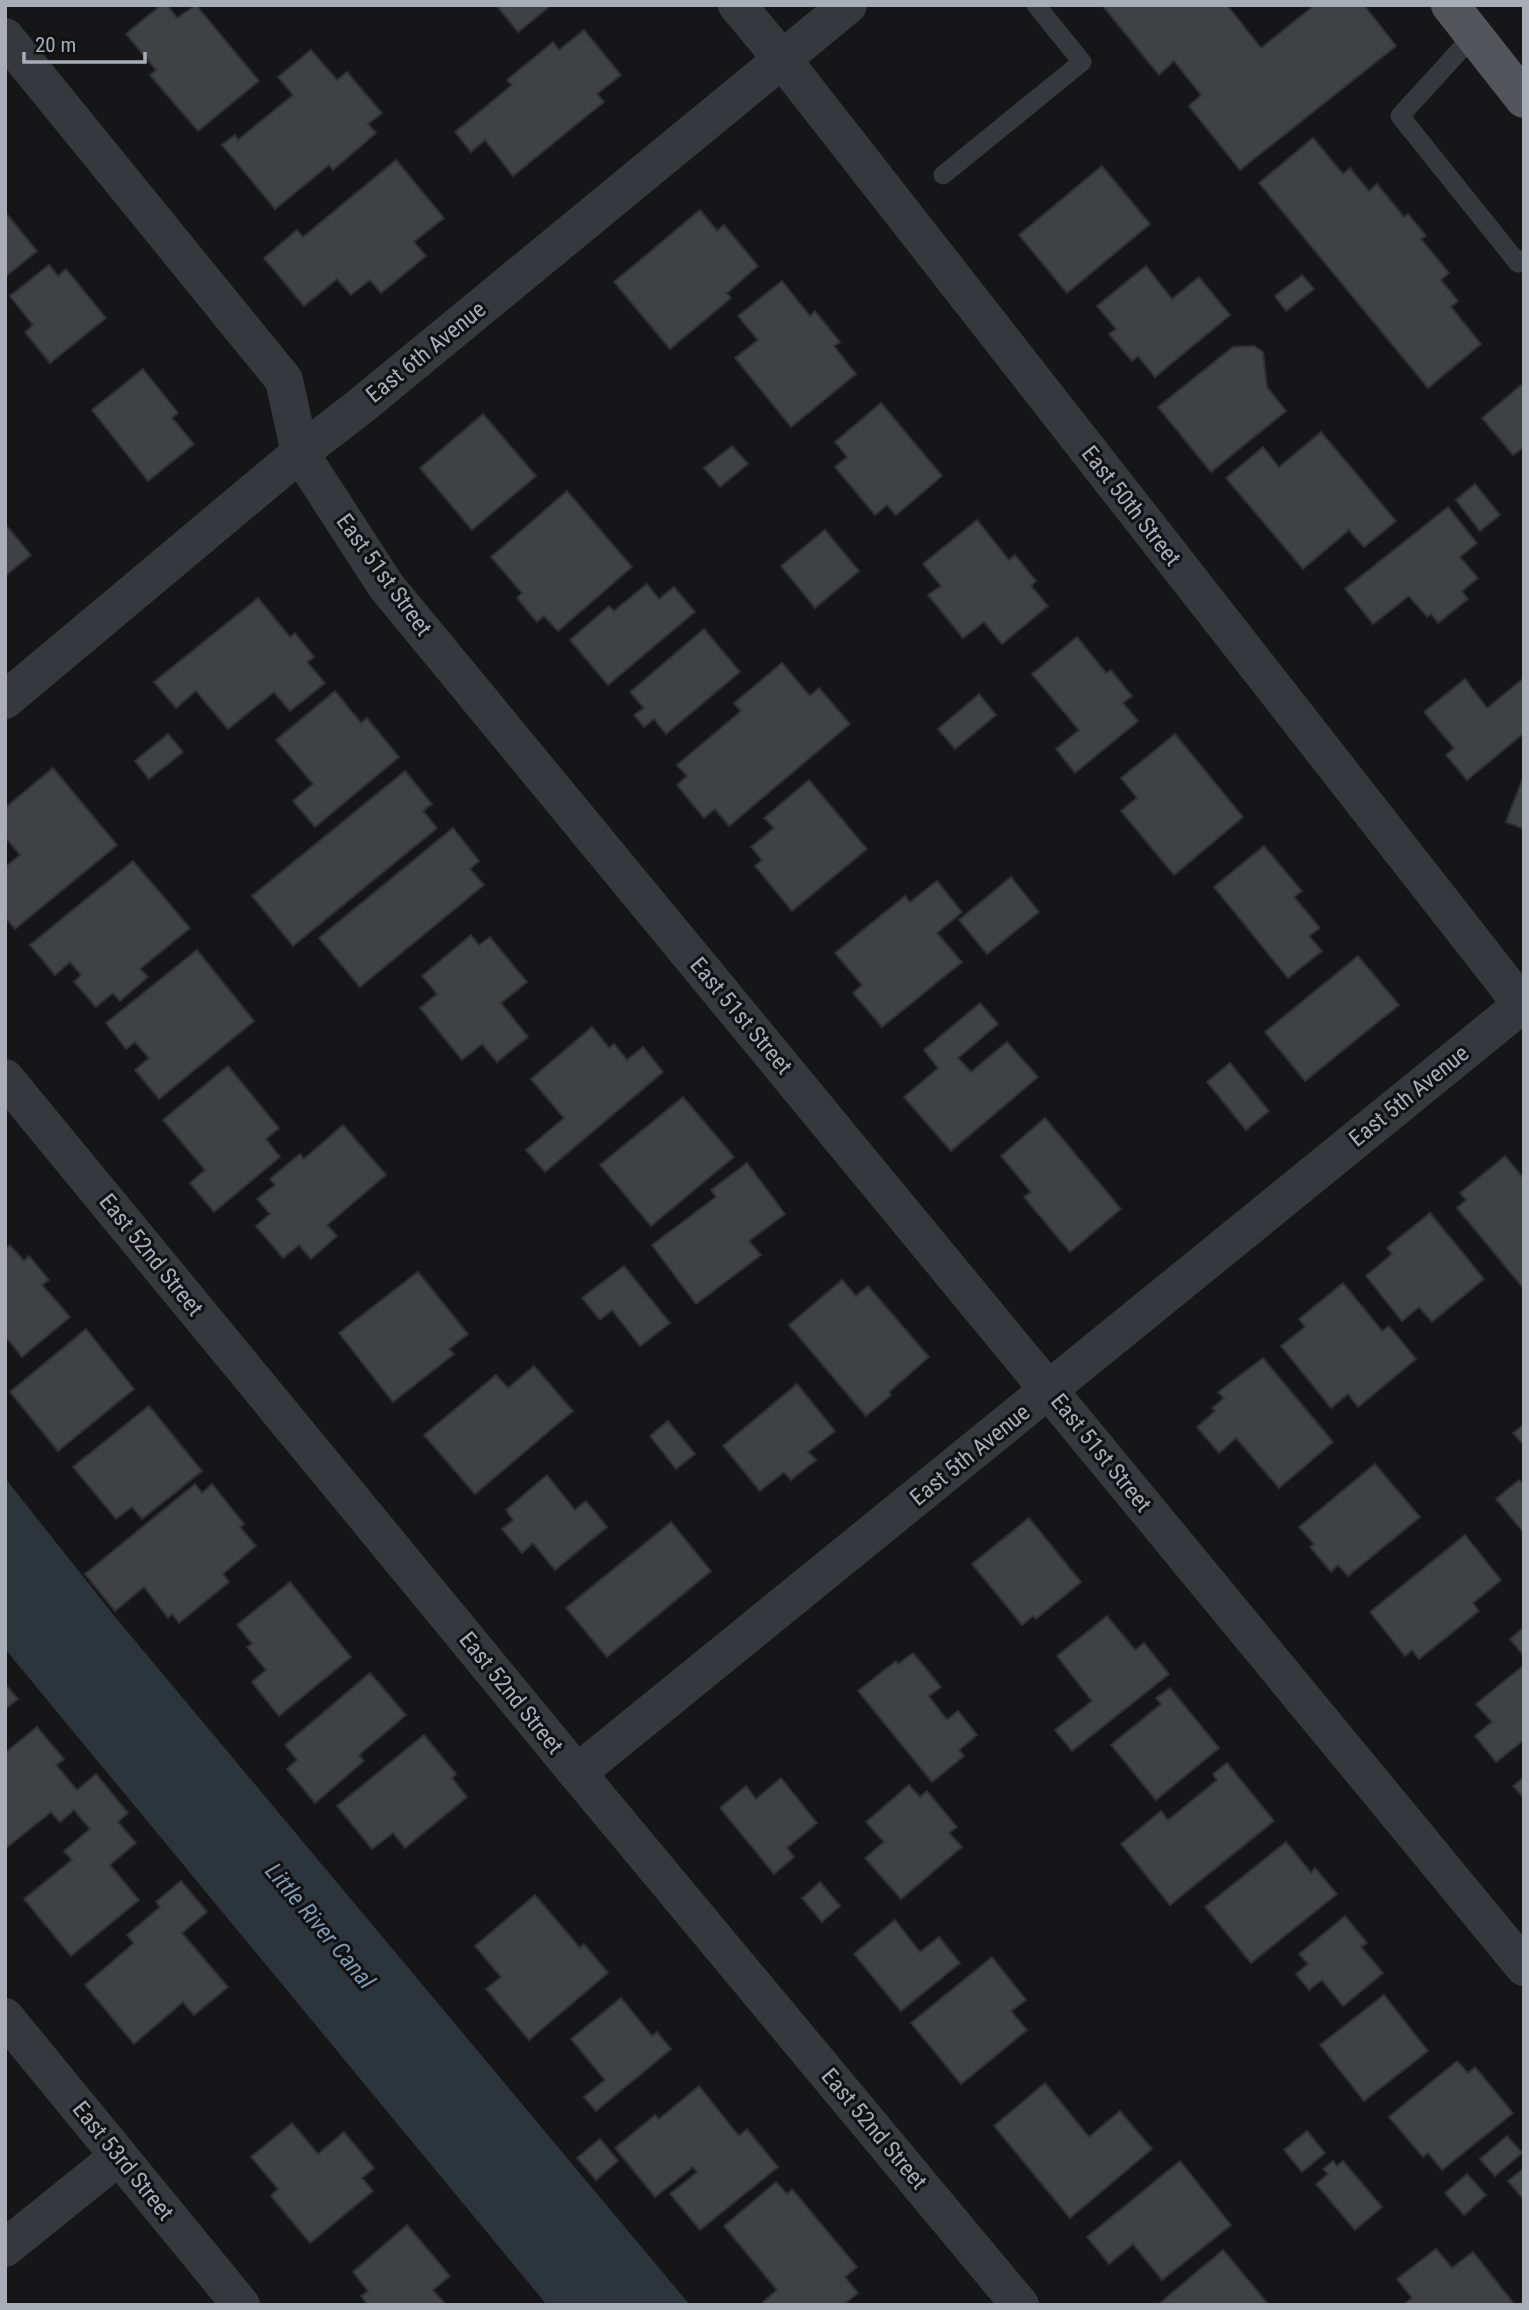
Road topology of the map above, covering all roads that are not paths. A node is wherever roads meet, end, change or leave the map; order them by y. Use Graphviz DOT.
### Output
graph roads {
  1 [pos="737,5"];
  2 [pos="848,5"];
  3 [pos="1036,5"];
  4 [pos="1450,5"];
  5 [pos="1473,36"];
  6 [pos="5,37"];
  7 [pos="782,59"];
  8 [pos="1524,99"];
  9 [pos="943,175"];
  10 [pos="1524,259"];
  11 [pos="300,453"];
  12 [pos="5,700"];
  13 [pos="1523,1005"];
  14 [pos="5,1078"];
  15 [pos="1050,1390"];
  16 [pos="577,1773"];
  17 [pos="1524,1967"];
  18 [pos="5,2018"];
  19 [pos="119,2156"];
  20 [pos="5,2248"];
  21 [pos="241,2305"];
  22 [pos="1020,2305"];
  1 -- 7 [label="street, East 50th Street"];
  2 -- 7 [label="street, East 6th Avenue"];
  3 -- 9 [label="lane"];
  4 -- 5 [label="main road"];
  5 -- 8 [label="main road"];
  5 -- 10 [label="lane"];
  6 -- 11 [label="street, East 51st Street"];
  7 -- 11 [label="street, East 6th Avenue"];
  7 -- 13 [label="street, East 50th Street"];
  11 -- 12 [label="street, East 6th Avenue"];
  11 -- 15 [label="street, East 51st Street"];
  13 -- 15 [label="street, East 5th Avenue"];
  14 -- 16 [label="street, East 52nd Street"];
  15 -- 16 [label="street, East 5th Avenue"];
  15 -- 17 [label="street, East 51st Street"];
  16 -- 22 [label="street, East 52nd Street"];
  18 -- 19 [label="street, East 53rd Street"];
  19 -- 20 [label="street"];
  19 -- 21 [label="street, East 53rd Street"];
}
